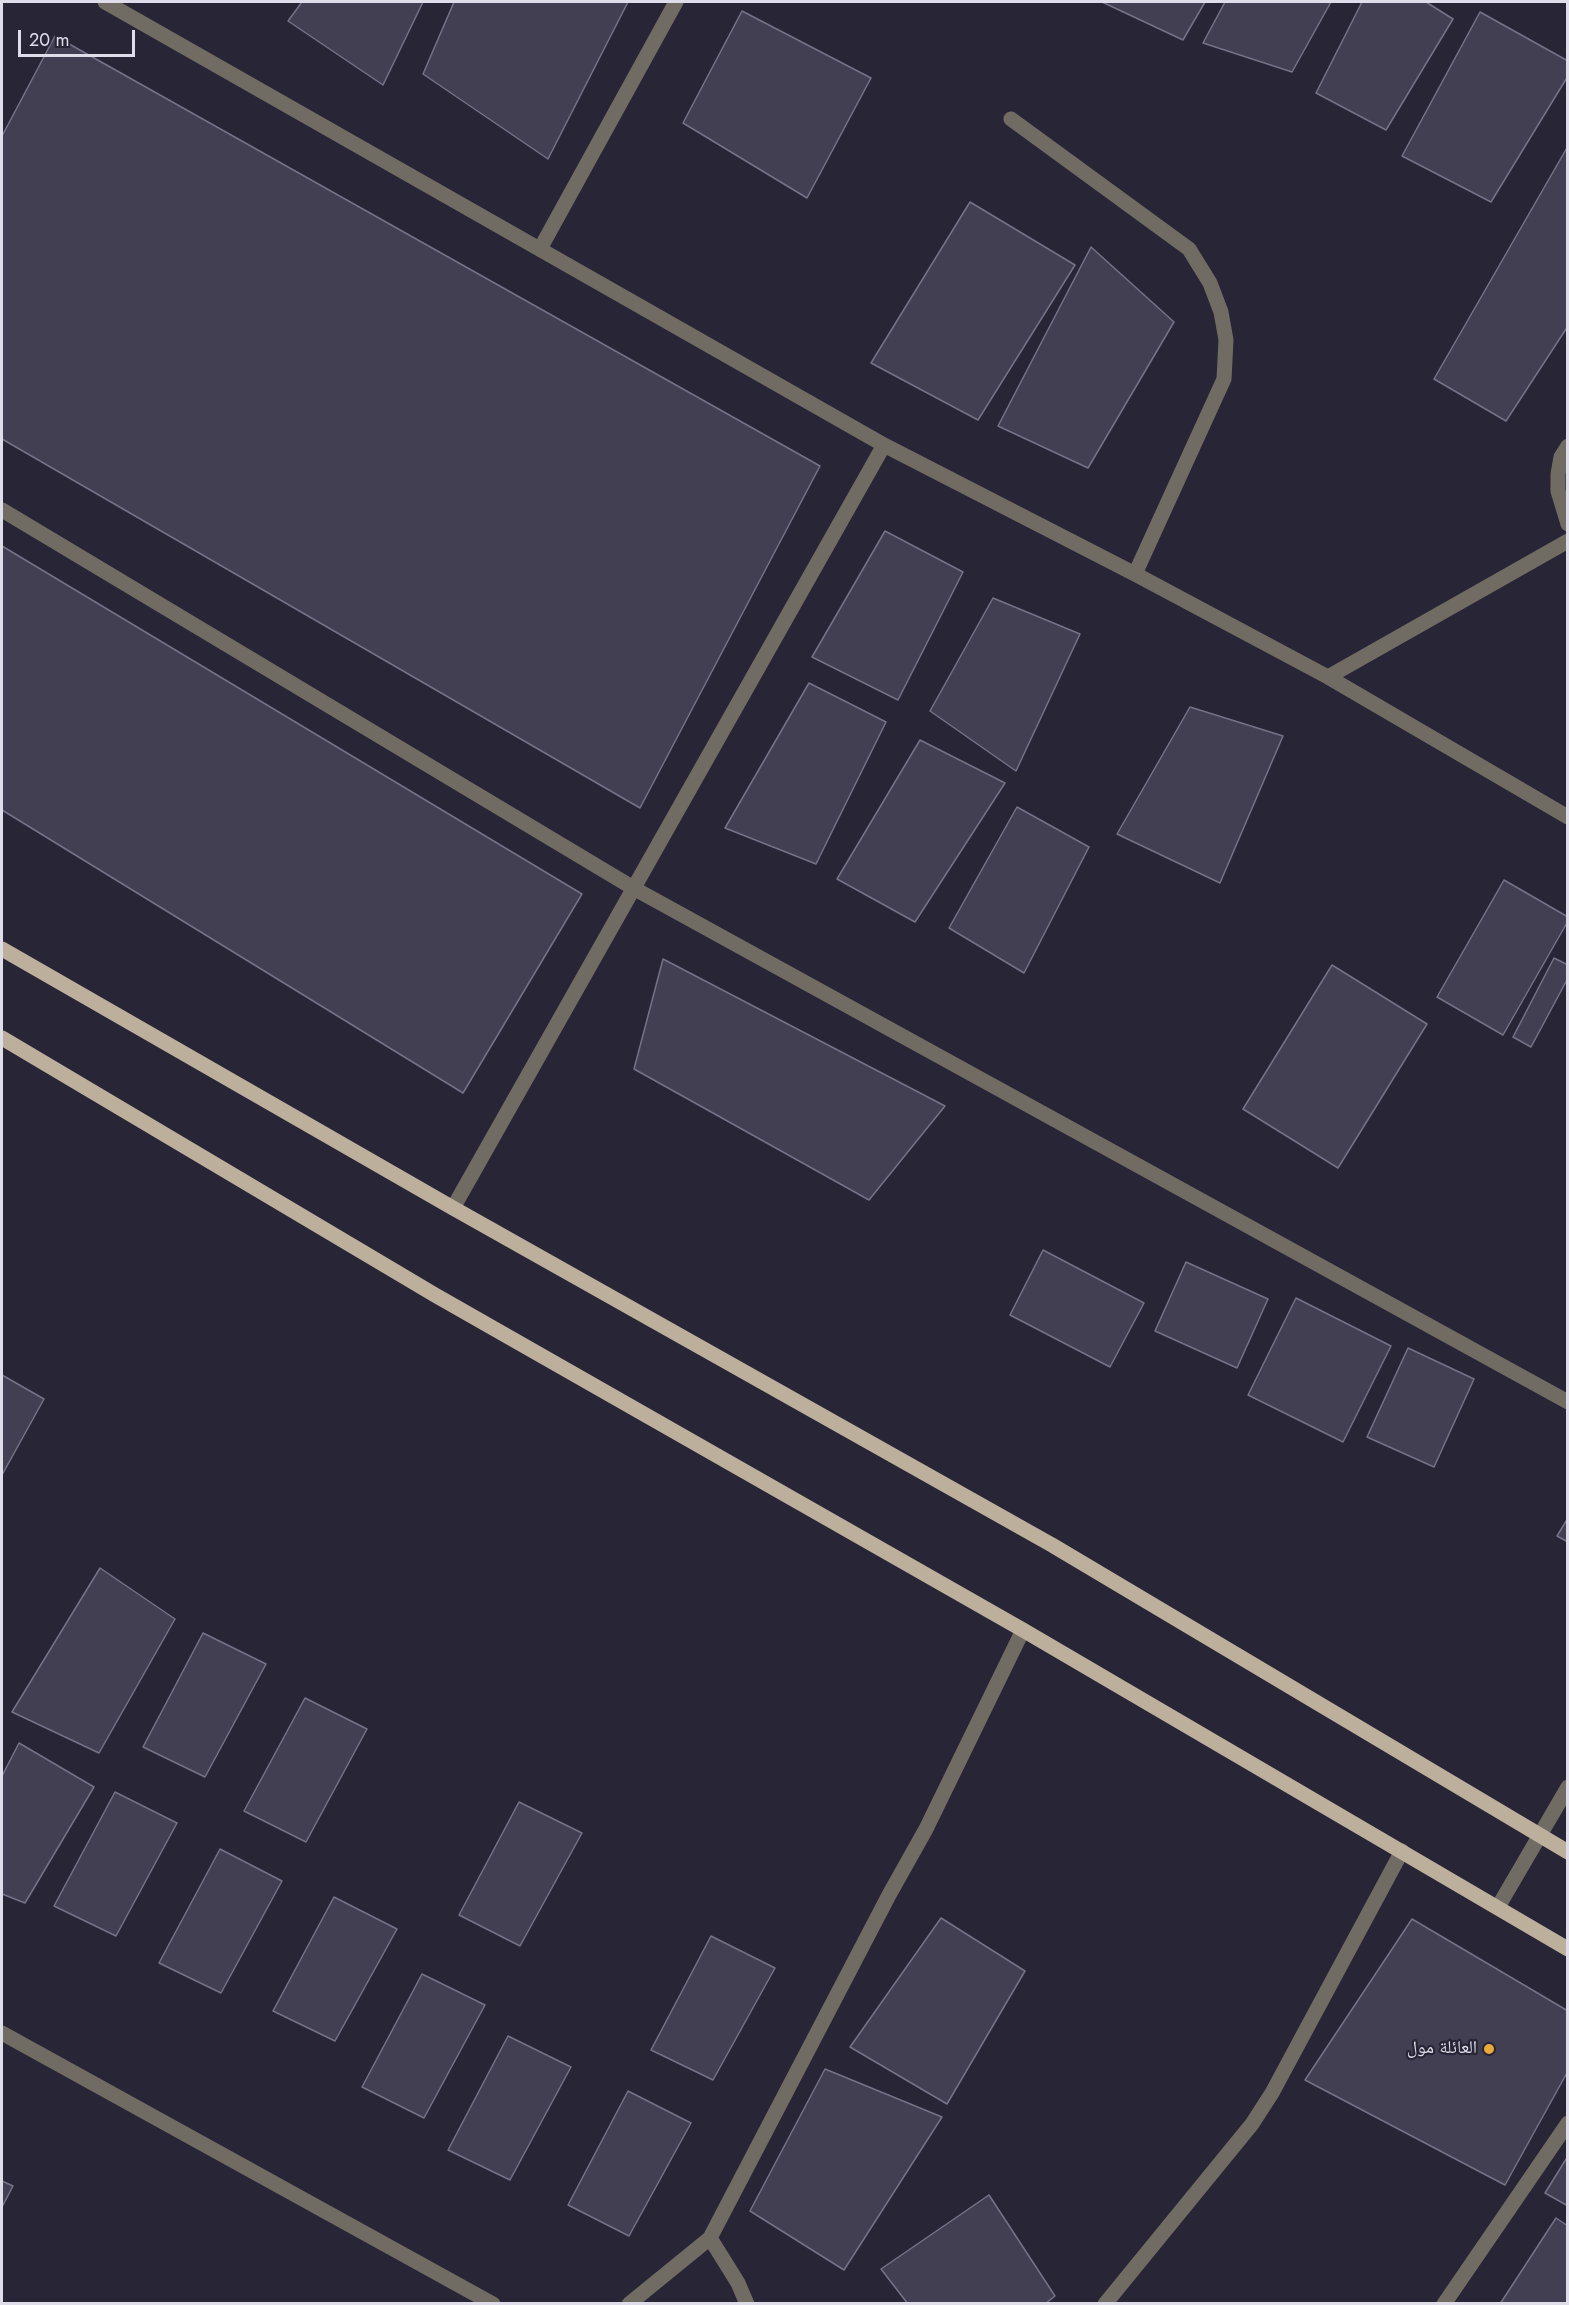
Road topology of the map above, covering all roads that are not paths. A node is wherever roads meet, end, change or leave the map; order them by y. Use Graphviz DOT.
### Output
graph roads {
  1 [pos="105,2"];
  2 [pos="676,2"];
  3 [pos="1011,119"];
  4 [pos="540,249"];
  5 [pos="884,445"];
  6 [pos="1568,446"];
  7 [pos="2,510"];
  8 [pos="1568,524"];
  9 [pos="1568,541"];
  10 [pos="1135,574"];
  11 [pos="1328,677"];
  12 [pos="1568,817"];
  13 [pos="635,889"];
  14 [pos="2,950"];
  15 [pos="2,1038"];
  16 [pos="453,1208"];
  17 [pos="1568,1402"];
  18 [pos="1023,1629"];
  19 [pos="1568,1787"];
  20 [pos="1540,1836"];
  21 [pos="1402,1851"];
  22 [pos="1568,1852"];
  23 [pos="1498,1907"];
  24 [pos="1568,1949"];
  25 [pos="2,2033"];
  26 [pos="1568,2123"];
  27 [pos="710,2238"];
  28 [pos="493,2304"];
  29 [pos="629,2304"];
  30 [pos="747,2304"];
  31 [pos="1105,2304"];
  32 [pos="1444,2304"];
  1 -- 4 [label="street"];
  2 -- 4 [label="street"];
  3 -- 10 [label="street"];
  4 -- 5 [label="street"];
  5 -- 10 [label="street"];
  5 -- 13 [label="street"];
  6 -- 8 [label="street"];
  7 -- 13 [label="street"];
  9 -- 11 [label="street"];
  10 -- 11 [label="street"];
  11 -- 12 [label="street"];
  13 -- 16 [label="street"];
  13 -- 17 [label="street"];
  14 -- 16 [label="main road"];
  15 -- 18 [label="main road"];
  16 -- 20 [label="main road"];
  18 -- 21 [label="main road"];
  18 -- 27 [label="street"];
  19 -- 20 [label="street"];
  20 -- 22 [label="main road"];
  20 -- 23 [label="street"];
  21 -- 23 [label="main road"];
  21 -- 31 [label="street"];
  23 -- 24 [label="main road"];
  25 -- 28 [label="street"];
  26 -- 32 [label="street"];
  27 -- 29 [label="street"];
  27 -- 30 [label="street"];
}
